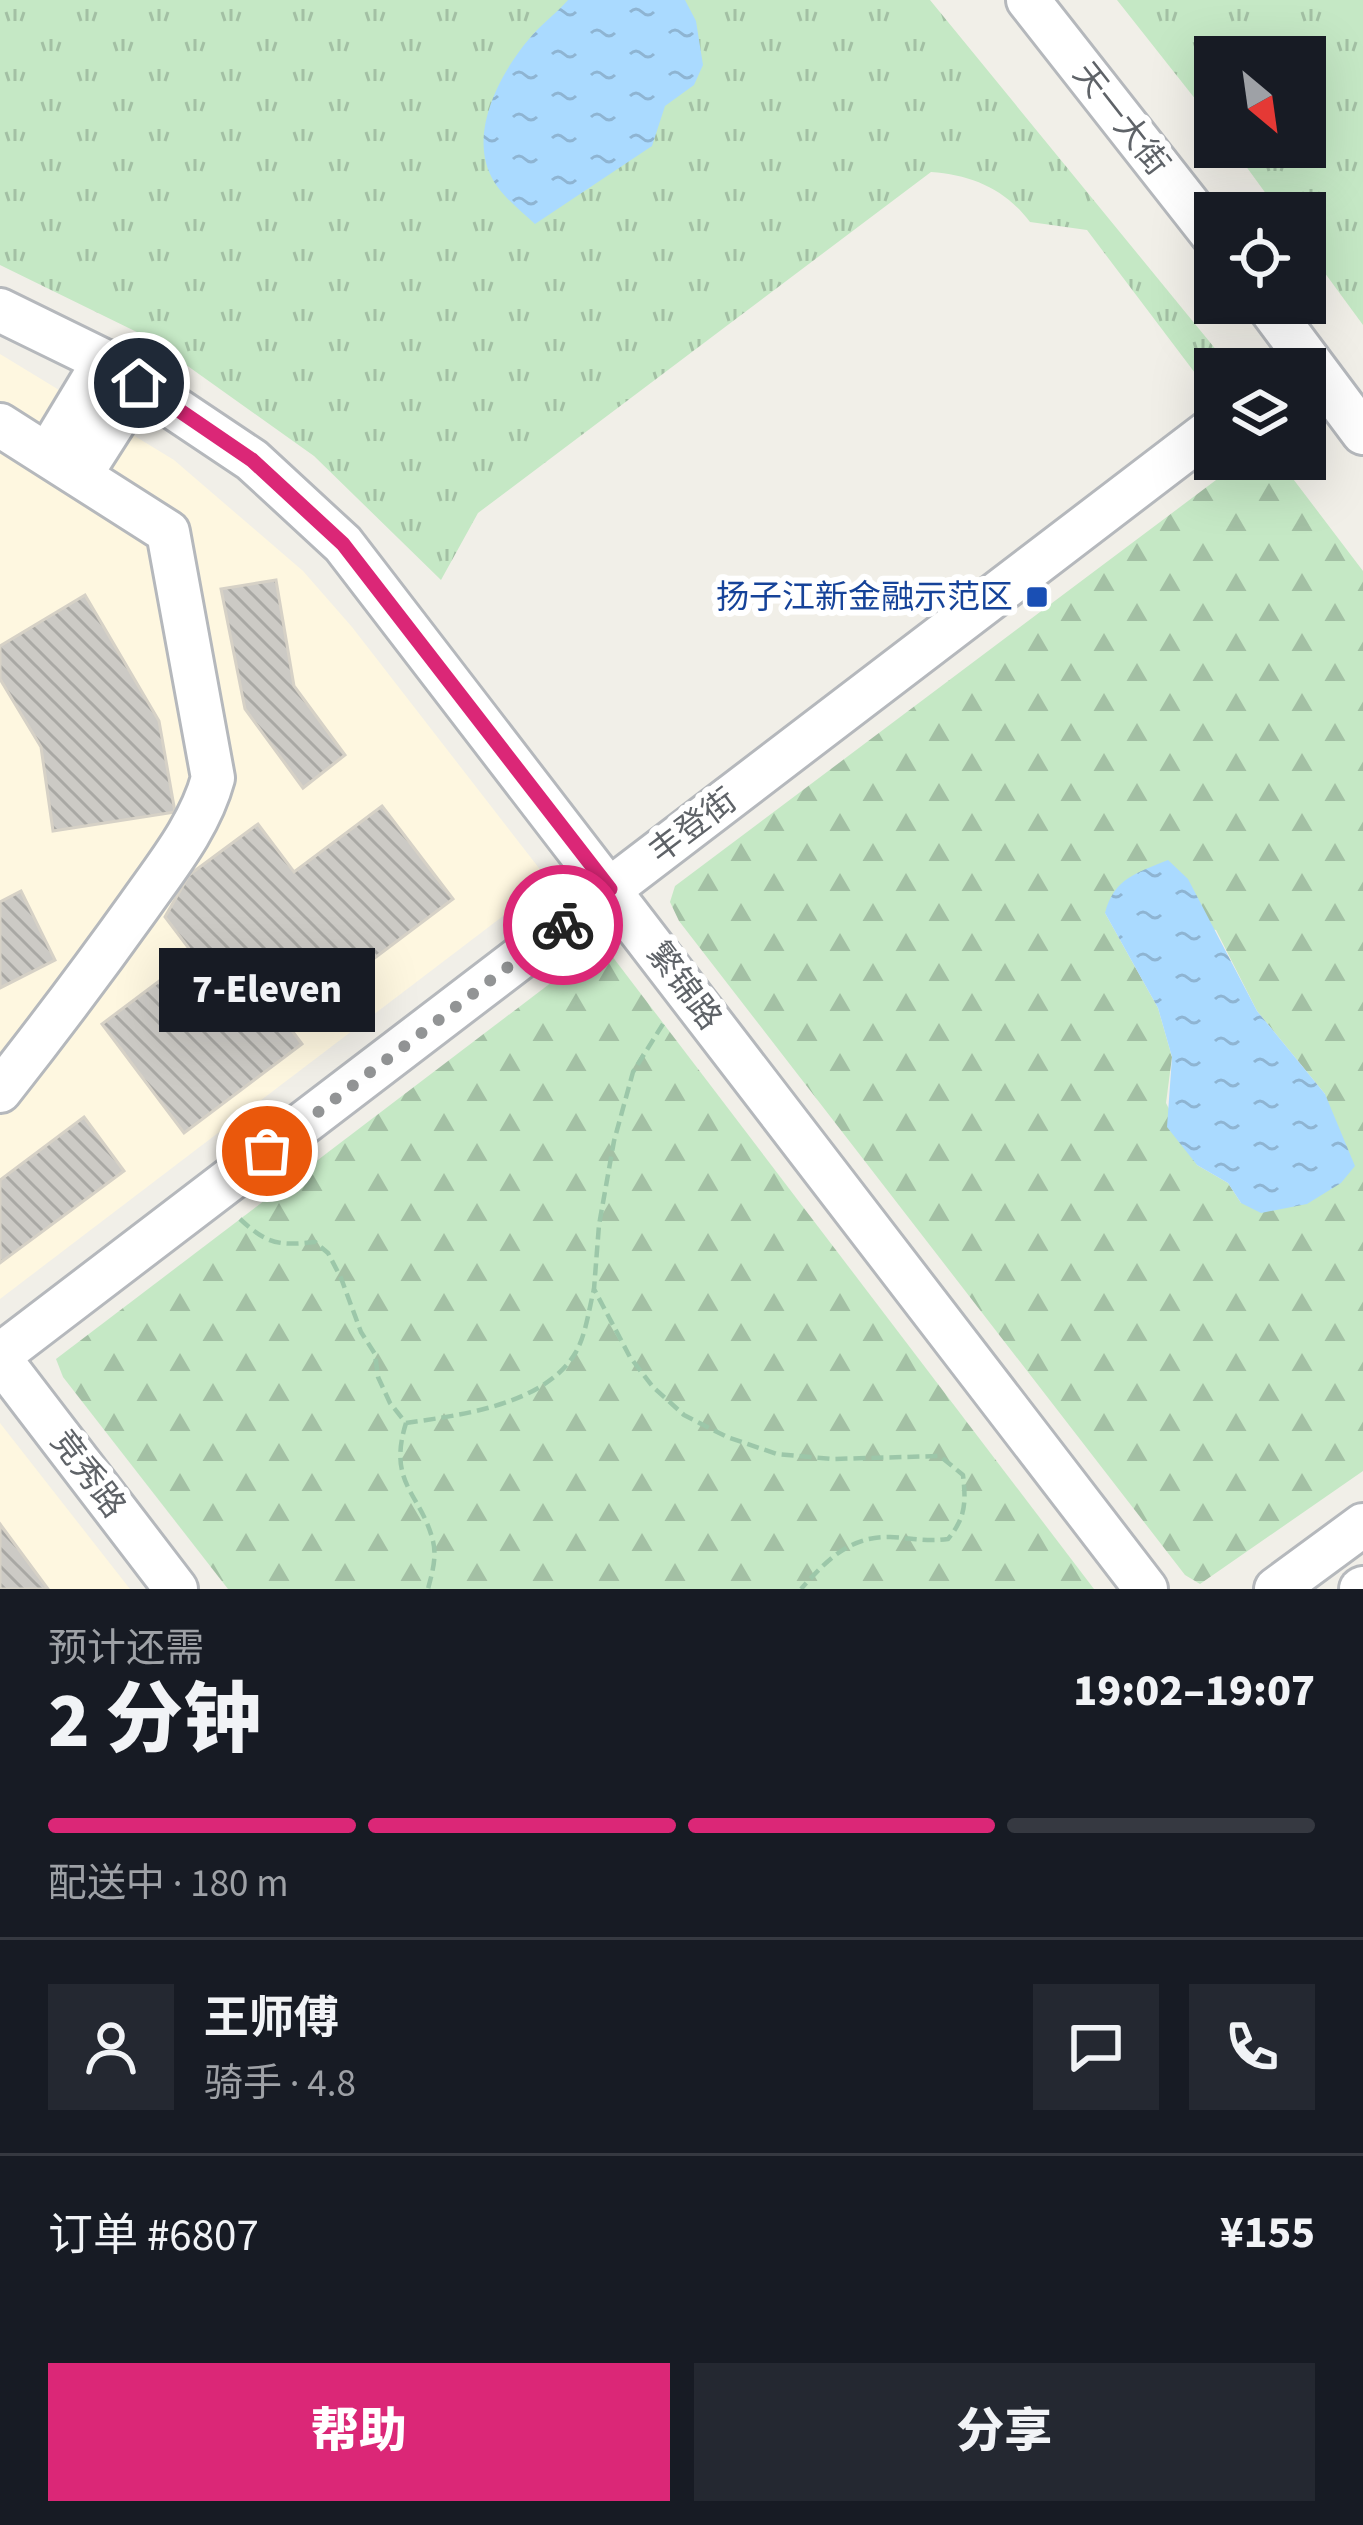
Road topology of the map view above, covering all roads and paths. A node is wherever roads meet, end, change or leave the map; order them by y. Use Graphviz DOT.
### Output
graph roads {
  1 [pos="1028,0"];
  2 [pos="1194,211"];
  3 [pos="0,310"];
  4 [pos="121,372"];
  5 [pos="1326,393"];
  6 [pos="0,424"];
  7 [pos="1363,433"];
  8 [pos="1194,443"];
  9 [pos="65,464"];
  10 [pos="610,889"];
  11 [pos="663,1024"];
  12 [pos="0,1091"];
  13 [pos="240,1219"];
  14 [pos="594,1289"];
  15 [pos="0,1357"];
  16 [pos="406,1423"];
  17 [pos="1363,1525"];
  18 [pos="176,1589"];
  19 [pos="428,1589"];
  20 [pos="801,1589"];
  21 [pos="1146,1589"];
  22 [pos="1276,1589"];
  1 -- 2 [label="street, 天一大街"];
  3 -- 4 [label="street, 繁锦路"];
  4 -- 9 [label="street"];
  4 -- 10 [label="street, 繁锦路"];
  5 -- 7 [label="street"];
  6 -- 9 [label="street"];
  8 -- 10 [label="street, 丰登街"];
  9 -- 12 [label="street"];
  10 -- 15 [label="street, 丰登街"];
  10 -- 21 [label="street, 繁锦路"];
  11 -- 14 [label="path"];
  13 -- 16 [label="path"];
  14 -- 16 [label="path"];
  14 -- 20 [label="path"];
  15 -- 18 [label="street, 竞秀路"];
  16 -- 19 [label="path"];
  17 -- 22 [label="street"];
}
